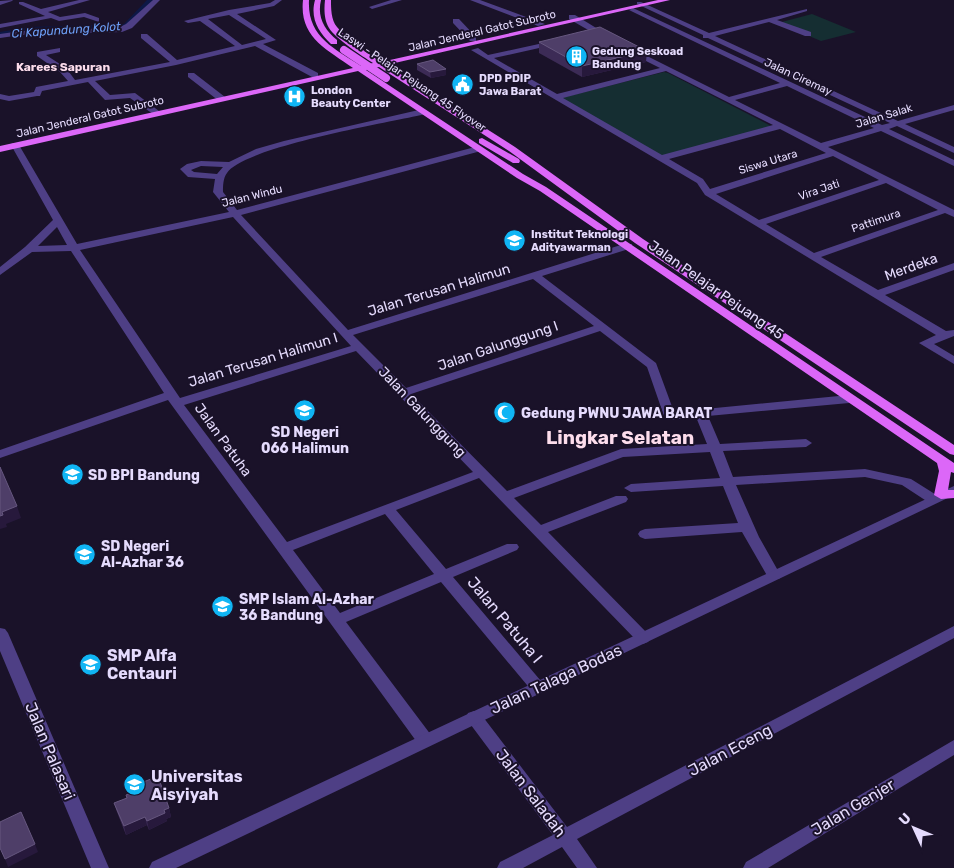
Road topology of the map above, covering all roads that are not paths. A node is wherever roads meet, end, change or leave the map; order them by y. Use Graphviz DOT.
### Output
graph roads {
  1 [pos="9,0"];
  2 [pos="33,0"];
  3 [pos="87,0"];
  4 [pos="157,0"];
  5 [pos="279,0"];
  6 [pos="306,0"];
  7 [pos="318,0"];
  8 [pos="328,0"];
  9 [pos="399,0"];
  10 [pos="473,0"];
  11 [pos="667,0"];
  12 [pos="0,3"];
  13 [pos="21,3"];
  14 [pos="645,3"];
  15 [pos="234,4"];
  16 [pos="372,7"];
  17 [pos="242,10"];
  18 [pos="805,10"];
  19 [pos="42,11"];
  20 [pos="230,12"];
  21 [pos="52,16"];
  22 [pos="201,18"];
  23 [pos="574,19"];
  24 [pos="769,19"];
  25 [pos="96,20"];
  26 [pos="188,21"];
  27 [pos="456,21"];
  28 [pos="541,24"];
  29 [pos="0,26"];
  30 [pos="808,34"];
  31 [pos="709,35"];
  32 [pos="0,36"];
  33 [pos="144,36"];
  34 [pos="694,39"];
  35 [pos="473,40"];
  36 [pos="560,40"];
  37 [pos="613,40"];
  38 [pos="621,44"];
  39 [pos="258,45"];
  40 [pos="242,48"];
  41 [pos="58,50"];
  42 [pos="475,50"];
  43 [pos="362,52"];
  44 [pos="343,53"];
  45 [pos="405,57"];
  46 [pos="488,57"];
  47 [pos="176,62"];
  48 [pos="379,63"];
  49 [pos="357,68"];
  50 [pos="668,68"];
  51 [pos="396,74"];
  52 [pos="191,75"];
  53 [pos="320,76"];
  54 [pos="374,79"];
  55 [pos="90,80"];
  56 [pos="74,83"];
  57 [pos="787,84"];
  58 [pos="0,96"];
  59 [pos="556,97"];
  60 [pos="222,98"];
  61 [pos="729,100"];
  62 [pos="954,107"];
  63 [pos="423,112"];
  64 [pos="156,113"];
  65 [pos="898,124"];
  66 [pos="780,126"];
  67 [pos="881,128"];
  68 [pos="15,145"];
  69 [pos="821,146"];
  70 [pos="478,148"];
  71 [pos="492,148"];
  72 [pos="0,149"];
  73 [pos="954,150"];
  74 [pos="834,153"];
  75 [pos="662,158"];
  76 [pos="954,163"];
  77 [pos="230,165"];
  78 [pos="220,177"];
  79 [pos="887,180"];
  80 [pos="560,185"];
  81 [pos="543,189"];
  82 [pos="708,193"];
  83 [pos="950,212"];
  84 [pos="235,214"];
  85 [pos="58,220"];
  86 [pos="759,223"];
  87 [pos="628,246"];
  88 [pos="74,248"];
  89 [pos="29,249"];
  90 [pos="814,256"];
  91 [pos="954,266"];
  92 [pos="0,272"];
  93 [pos="535,276"];
  94 [pos="878,294"];
  95 [pos="602,327"];
  96 [pos="346,334"];
  97 [pos="950,334"];
  98 [pos="358,347"];
  99 [pos="954,361"];
  100 [pos="403,393"];
  101 [pos="174,399"];
  102 [pos="849,399"];
  103 [pos="701,414"];
  104 [pos="806,444"];
  105 [pos="717,449"];
  106 [pos="954,451"];
  107 [pos="0,454"];
  108 [pos="948,466"];
  109 [pos="481,473"];
  110 [pos="729,482"];
  111 [pos="632,488"];
  112 [pos="945,494"];
  113 [pos="505,497"];
  114 [pos="621,499"];
  115 [pos="387,508"];
  116 [pos="747,527"];
  117 [pos="538,531"];
  118 [pos="645,534"];
  119 [pos="512,547"];
  120 [pos="284,548"];
  121 [pos="444,575"];
  122 [pos="774,576"];
  123 [pos="337,620"];
  124 [pos="954,631"];
  125 [pos="0,633"];
  126 [pos="643,638"];
  127 [pos="538,687"];
  128 [pos="474,717"];
  129 [pos="425,740"];
  130 [pos="954,747"];
  131 [pos="565,838"];
  132 [pos="100,868"];
  133 [pos="158,868"];
  134 [pos="506,868"];
  135 [pos="588,868"];
  136 [pos="752,868"];
  1 -- 12 [label="street"];
  1 -- 13 [label="street"];
  2 -- 13 [label="street"];
  3 -- 19 [label="street"];
  4 -- 32 [label="street"];
  5 -- 17 [label="street"];
  6 -- 44 [label="main road"];
  7 -- 44 [label="main road, Laswi - Pelajar Pejuang 45 Flyover"];
  8 -- 43 [label="main road, Jalan Pelajar Pejuang 45"];
  9 -- 16 [label="street"];
  10 -- 28 [label="street"];
  11 -- 14 [label="main road, Jalan Jenderal Gatot Subroto"];
  13 -- 19 [label="street"];
  14 -- 23 [label="main road, Jalan Jenderal Gatot Subroto"];
  14 -- 31 [label="street, Jalan Ciremay"];
  14 -- 34 [label="street, Jalan Ciremay"];
  15 -- 17 [label="street"];
  17 -- 20 [label="street"];
  18 -- 24 [label="street"];
  19 -- 21 [label="street"];
  20 -- 22 [label="street"];
  20 -- 39 [label="street"];
  21 -- 25 [label="street"];
  21 -- 29 [label="street"];
  22 -- 26 [label="street"];
  22 -- 40 [label="street"];
  23 -- 28 [label="main road, Jalan Jenderal Gatot Subroto"];
  23 -- 37 [label="street"];
  23 -- 45 [label="main road, Jalan Jenderal Gatot Subroto"];
  24 -- 30 [label="street"];
  24 -- 31 [label="street"];
  27 -- 35 [label="street"];
  28 -- 35 [label="main road, Jalan Jenderal Gatot Subroto"];
  31 -- 34 [label="street"];
  31 -- 65 [label="street, Jalan Ciremay"];
  33 -- 47 [label="street"];
  34 -- 57 [label="street, Jalan Ciremay"];
  35 -- 45 [label="main road, Jalan Jenderal Gatot Subroto"];
  36 -- 46 [label="street"];
  38 -- 50 [label="street"];
  39 -- 40 [label="street"];
  39 -- 53 [label="street"];
  40 -- 47 [label="street"];
  41 -- 56 [label="street"];
  42 -- 46 [label="street"];
  43 -- 45 [label="main road"];
  43 -- 48 [label="main road, Jalan Pelajar Pejuang 45"];
  44 -- 49 [label="main road, Jalan Pelajar Pejuang 45"];
  44 -- 53 [label="main road"];
  44 -- 71 [label="main road, Laswi - Pelajar Pejuang 45 Flyover, bridge"];
  45 -- 48 [label="main road, Jalan Jenderal Gatot Subroto"];
  45 -- 51 [label="main road"];
  46 -- 59 [label="street"];
  47 -- 55 [label="street"];
  48 -- 49 [label="main road, Jalan Jenderal Gatot Subroto"];
  48 -- 51 [label="main road, Jalan Pelajar Pejuang 45"];
  49 -- 53 [label="main road, Jalan Jenderal Gatot Subroto"];
  49 -- 54 [label="main road, Jalan Pelajar Pejuang 45"];
  50 -- 59 [label="street"];
  50 -- 61 [label="street"];
  51 -- 80 [label="main road, Jalan Pelajar Pejuang 45"];
  52 -- 60 [label="street"];
  53 -- 54 [label="main road"];
  53 -- 60 [label="main road, Jalan Jenderal Gatot Subroto"];
  54 -- 63 [label="main road, Jalan Pelajar Pejuang 45"];
  55 -- 56 [label="street"];
  55 -- 64 [label="street"];
  56 -- 58 [label="street"];
  57 -- 61 [label="street"];
  57 -- 67 [label="street, Jalan Ciremay"];
  59 -- 75 [label="street"];
  60 -- 64 [label="main road, Jalan Jenderal Gatot Subroto"];
  61 -- 66 [label="street"];
  62 -- 65 [label="street, Jalan Salak"];
  63 -- 70 [label="main road, Jalan Pelajar Pejuang 45"];
  63 -- 77 [label="street"];
  64 -- 68 [label="main road, Jalan Jenderal Gatot Subroto"];
  65 -- 67 [label="street, Jalan Salak"];
  65 -- 73 [label="street, Jalan Ciremay"];
  66 -- 69 [label="street"];
  66 -- 75 [label="street"];
  67 -- 69 [label="street, Jalan Salak"];
  67 -- 76 [label="street, Jalan Ciremay"];
  68 -- 72 [label="main road, Jalan Jenderal Gatot Subroto"];
  68 -- 85 [label="street, Jalan Patuha"];
  69 -- 74 [label="street"];
  70 -- 81 [label="main road, Jalan Pelajar Pejuang 45"];
  70 -- 84 [label="street, Jalan Windu"];
  71 -- 80 [label="main road, Laswi - Pelajar Pejuang 45 Flyover"];
  71 -- 81 [label="main road, Laswi - Pelajar Pejuang 45 Flyover"];
  74 -- 79 [label="street"];
  74 -- 82 [label="street, Siswa Utara"];
  75 -- 82 [label="street"];
  77 -- 78 [label="street"];
  77 -- 78 [label="street"];
  78 -- 84 [label="street, Jalan Galunggung"];
  79 -- 83 [label="street"];
  79 -- 86 [label="street, Vira Jati"];
  80 -- 106 [label="main road, Jalan Pelajar Pejuang 45"];
  81 -- 87 [label="main road, Jalan Pelajar Pejuang 45"];
  82 -- 86 [label="street"];
  83 -- 90 [label="street, Pattimura"];
  84 -- 88 [label="street, Jalan Windu"];
  84 -- 96 [label="street, Jalan Galunggung"];
  85 -- 88 [label="street, Jalan Patuha"];
  85 -- 89 [label="street"];
  86 -- 90 [label="street"];
  87 -- 93 [label="street, Jalan Terusan Halimun"];
  87 -- 102 [label="main road, Jalan Pelajar Pejuang 45"];
  88 -- 89 [label="street, Jalan Windu"];
  88 -- 101 [label="street, Jalan Patuha"];
  89 -- 92 [label="street"];
  90 -- 94 [label="street"];
  91 -- 94 [label="street, Merdeka"];
  93 -- 95 [label="street"];
  93 -- 96 [label="street, Jalan Terusan Halimun"];
  94 -- 97 [label="street"];
  95 -- 100 [label="street, Jalan Galunggung I"];
  95 -- 103 [label="street"];
  96 -- 98 [label="street, Jalan Galunggung"];
  97 -- 99 [label="street"];
  98 -- 100 [label="street, Jalan Galunggung"];
  98 -- 101 [label="street, Jalan Terusan Halimun I"];
  100 -- 109 [label="street, Jalan Galunggung"];
  101 -- 107 [label="street"];
  101 -- 120 [label="street, Jalan Patuha"];
  102 -- 103 [label="street"];
  102 -- 108 [label="main road, Jalan Pelajar Pejuang 45"];
  103 -- 105 [label="street"];
  104 -- 105 [label="street"];
  105 -- 110 [label="street"];
  105 -- 113 [label="street"];
  108 -- 112 [label="main road"];
  109 -- 113 [label="street, Jalan Galunggung"];
  109 -- 115 [label="street"];
  110 -- 111 [label="street"];
  110 -- 112 [label="street"];
  110 -- 116 [label="street"];
  112 -- 122 [label="street, Jalan Talaga Bodas"];
  113 -- 117 [label="street, Jalan Galunggung"];
  114 -- 117 [label="street"];
  115 -- 120 [label="street"];
  115 -- 121 [label="street, Jalan Patuha I"];
  116 -- 118 [label="street"];
  116 -- 122 [label="street"];
  117 -- 126 [label="street, Jalan Galunggung"];
  119 -- 121 [label="street, Jalan Patuha I"];
  120 -- 123 [label="street, Jalan Patuha"];
  121 -- 123 [label="street, Jalan Patuha I"];
  121 -- 127 [label="street, Jalan Patuha I"];
  122 -- 126 [label="street, Jalan Talaga Bodas"];
  123 -- 129 [label="street, Jalan Patuha"];
  124 -- 131 [label="street, Jalan Eceng"];
  125 -- 132 [label="street, Jalan Palasari"];
  126 -- 127 [label="street, Jalan Talaga Bodas"];
  127 -- 128 [label="street, Jalan Talaga Bodas"];
  128 -- 129 [label="street, Jalan Talaga Bodas"];
  128 -- 131 [label="street, Jalan Saladah"];
  129 -- 133 [label="street, Jalan Talaga Bodas"];
  130 -- 136 [label="street, Jalan Genjer"];
  131 -- 134 [label="street, Jalan Eceng"];
  131 -- 135 [label="street, Jalan Saladah"];
}
